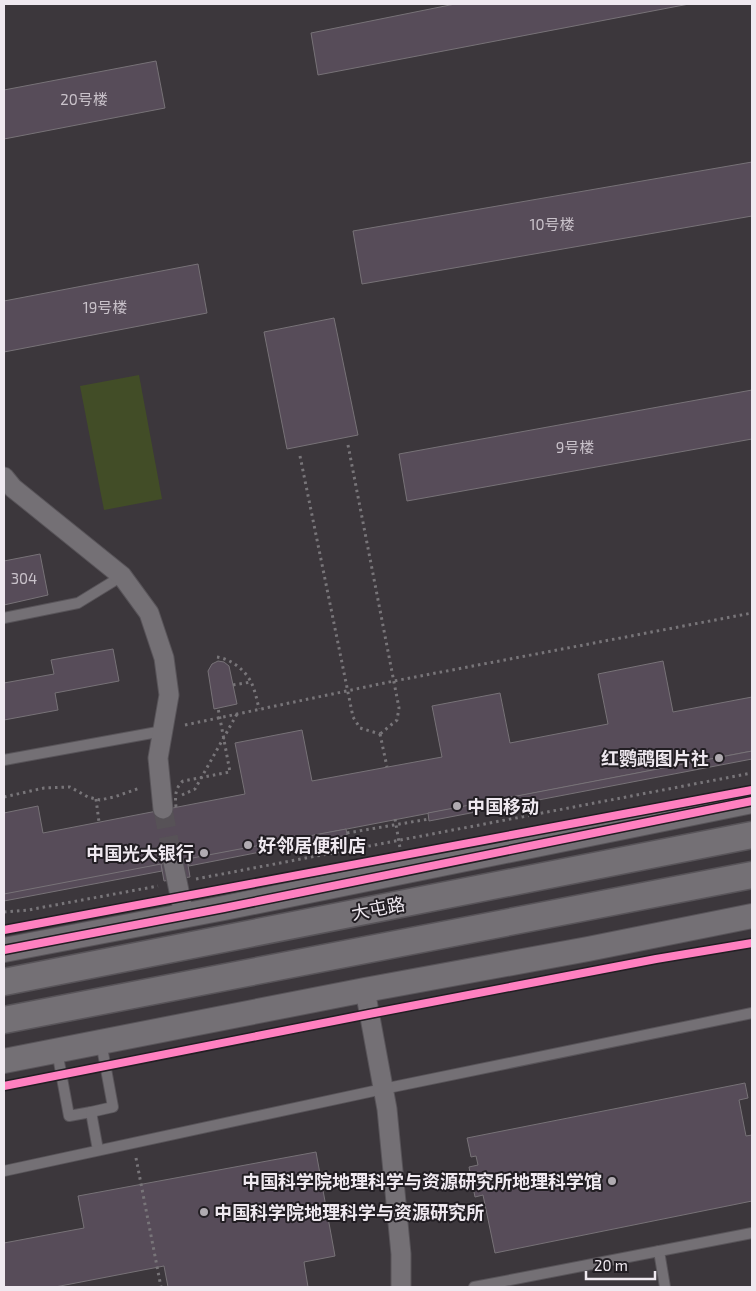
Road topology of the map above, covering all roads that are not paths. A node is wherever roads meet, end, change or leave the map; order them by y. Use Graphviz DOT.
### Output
graph roads {
  1 [pos="7,486"];
  2 [pos="122,576"];
  3 [pos="4,618"];
  4 [pos="163,731"];
  5 [pos="4,760"];
  6 [pos="752,801"];
  7 [pos="171,804"];
  8 [pos="752,835"];
  9 [pos="173,862"];
  10 [pos="752,875"];
  11 [pos="184,915"];
  12 [pos="752,916"];
  13 [pos="4,950"];
  14 [pos="4,982"];
  15 [pos="365,990"];
  16 [pos="752,1012"];
  17 [pos="4,1020"];
  18 [pos="101,1042"];
  19 [pos="57,1051"];
  20 [pos="4,1061"];
  21 [pos="383,1088"];
  22 [pos="91,1112"];
  23 [pos="98,1150"];
  24 [pos="4,1171"];
  25 [pos="752,1233"];
  26 [pos="659,1252"];
  27 [pos="401,1287"];
  28 [pos="474,1287"];
  29 [pos="665,1287"];
  1 -- 2 [label="street"];
  2 -- 3 [label="lane"];
  2 -- 4 [label="street"];
  4 -- 5 [label="lane"];
  4 -- 7 [label="street"];
  6 -- 11 [label="street, 大屯路"];
  8 -- 14 [label="main road, 大屯路"];
  9 -- 11 [label="street"];
  10 -- 17 [label="main road"];
  11 -- 13 [label="street, 大屯路"];
  12 -- 15 [label="street"];
  15 -- 18 [label="street"];
  15 -- 21 [label="street"];
  16 -- 21 [label="lane"];
  18 -- 19 [label="street"];
  18 -- 22 [label="lane"];
  19 -- 20 [label="street"];
  19 -- 22 [label="lane"];
  21 -- 23 [label="lane"];
  21 -- 27 [label="street"];
  22 -- 23 [label="lane"];
  23 -- 24 [label="lane"];
  25 -- 26 [label="lane"];
  26 -- 28 [label="lane"];
  26 -- 29 [label="lane"];
}
